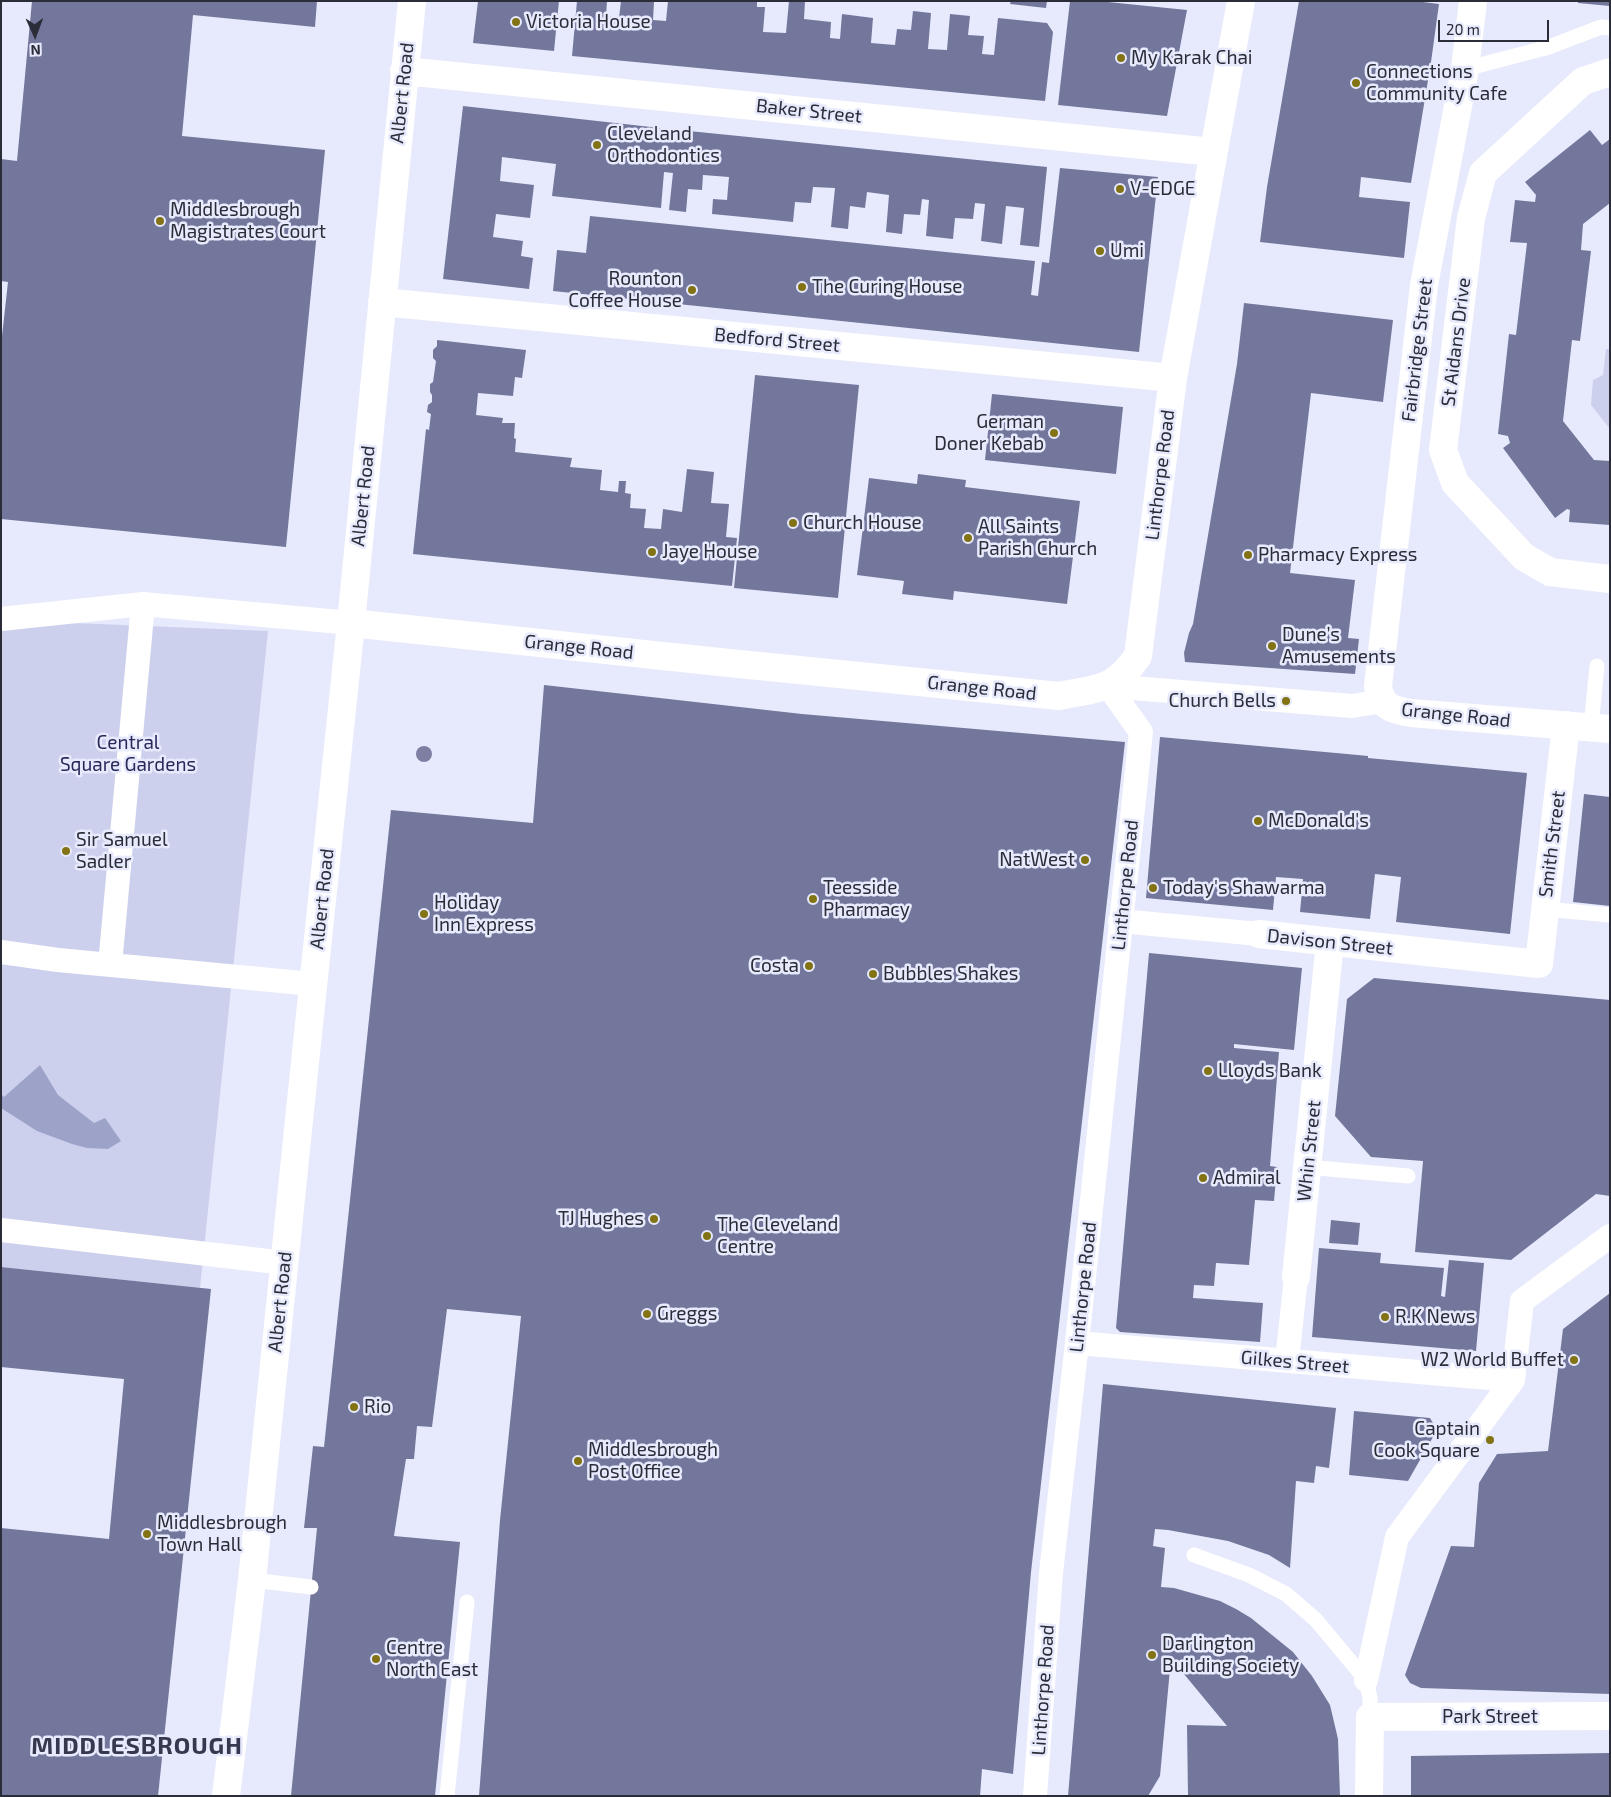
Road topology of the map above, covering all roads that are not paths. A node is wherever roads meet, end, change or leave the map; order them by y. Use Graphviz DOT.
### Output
graph roads {
  1 [pos="412,1"];
  2 [pos="1241,1"];
  3 [pos="1473,1"];
  4 [pos="1610,28"];
  5 [pos="1465,69"];
  6 [pos="404,71"];
  7 [pos="1610,72"];
  8 [pos="1213,152"];
  9 [pos="382,302"];
  10 [pos="1173,378"];
  11 [pos="1610,579"];
  12 [pos="143,604"];
  13 [pos="1,619"];
  14 [pos="351,623"];
  15 [pos="1597,666"];
  16 [pos="1108,686"];
  17 [pos="1382,701"];
  18 [pos="1589,727"];
  19 [pos="1544,909"];
  20 [pos="1610,915"];
  21 [pos="1120,921"];
  22 [pos="1259,934"];
  23 [pos="1330,942"];
  24 [pos="1,952"];
  25 [pos="1539,964"];
  26 [pos="110,965"];
  27 [pos="313,984"];
  28 [pos="1307,1168"];
  29 [pos="1408,1176"];
  30 [pos="1,1230"];
  31 [pos="1610,1236"];
  32 [pos="285,1262"];
  33 [pos="1296,1277"];
  34 [pos="1077,1343"];
  35 [pos="1287,1361"];
  36 [pos="1513,1380"];
  37 [pos="1194,1555"];
  38 [pos="252,1580"];
  39 [pos="311,1588"];
  40 [pos="467,1602"];
  41 [pos="1366,1680"];
  42 [pos="1610,1716"];
  43 [pos="1370,1718"];
  44 [pos="226,1796"];
  45 [pos="447,1796"];
  46 [pos="1036,1796"];
  47 [pos="1370,1796"];
  1 -- 6 [label="street, Albert Road"];
  2 -- 8 [label="street, Linthorpe Road"];
  3 -- 5 [label="street, Fairbridge Street"];
  4 -- 5 [label="lane"];
  5 -- 17 [label="street, Fairbridge Street"];
  6 -- 8 [label="street, Baker Street"];
  6 -- 9 [label="street, Albert Road"];
  7 -- 11 [label="street, St Aidans Drive"];
  8 -- 10 [label="street, Linthorpe Road"];
  9 -- 10 [label="street, Bedford Street"];
  9 -- 14 [label="street, Albert Road"];
  10 -- 16 [label="street, Linthorpe Road"];
  12 -- 13 [label="street"];
  12 -- 14 [label="street"];
  12 -- 26 [label="street"];
  14 -- 16 [label="street, Grange Road"];
  14 -- 27 [label="street, Albert Road"];
  15 -- 18 [label="lane"];
  16 -- 17 [label="street, Grange Road"];
  16 -- 21 [label="street, Linthorpe Road"];
  17 -- 18 [label="street, Grange Road"];
  18 -- 19 [label="street, Smith Street"];
  19 -- 20 [label="lane"];
  19 -- 25 [label="street, Smith Street"];
  21 -- 22 [label="street, Davison Street"];
  21 -- 34 [label="street, Linthorpe Road"];
  22 -- 23 [label="street, Davison Street"];
  23 -- 25 [label="street, Davison Street"];
  23 -- 28 [label="street, Whin Street"];
  24 -- 26 [label="street"];
  26 -- 27 [label="street"];
  27 -- 32 [label="street, Albert Road"];
  28 -- 29 [label="lane"];
  28 -- 33 [label="street, Whin Street"];
  30 -- 32 [label="street"];
  31 -- 36 [label="street"];
  32 -- 38 [label="street, Albert Road"];
  33 -- 35 [label="street, Whin Street"];
  34 -- 35 [label="street, Gilkes Street"];
  34 -- 46 [label="street, Linthorpe Road"];
  35 -- 36 [label="street, Gilkes Street"];
  36 -- 41 [label="street"];
  37 -- 41 [label="lane"];
  38 -- 39 [label="lane"];
  38 -- 44 [label="street, Albert Road"];
  40 -- 45 [label="lane"];
  41 -- 43 [label="lane"];
  42 -- 43 [label="street, Park Street"];
  43 -- 47 [label="street"];
}
